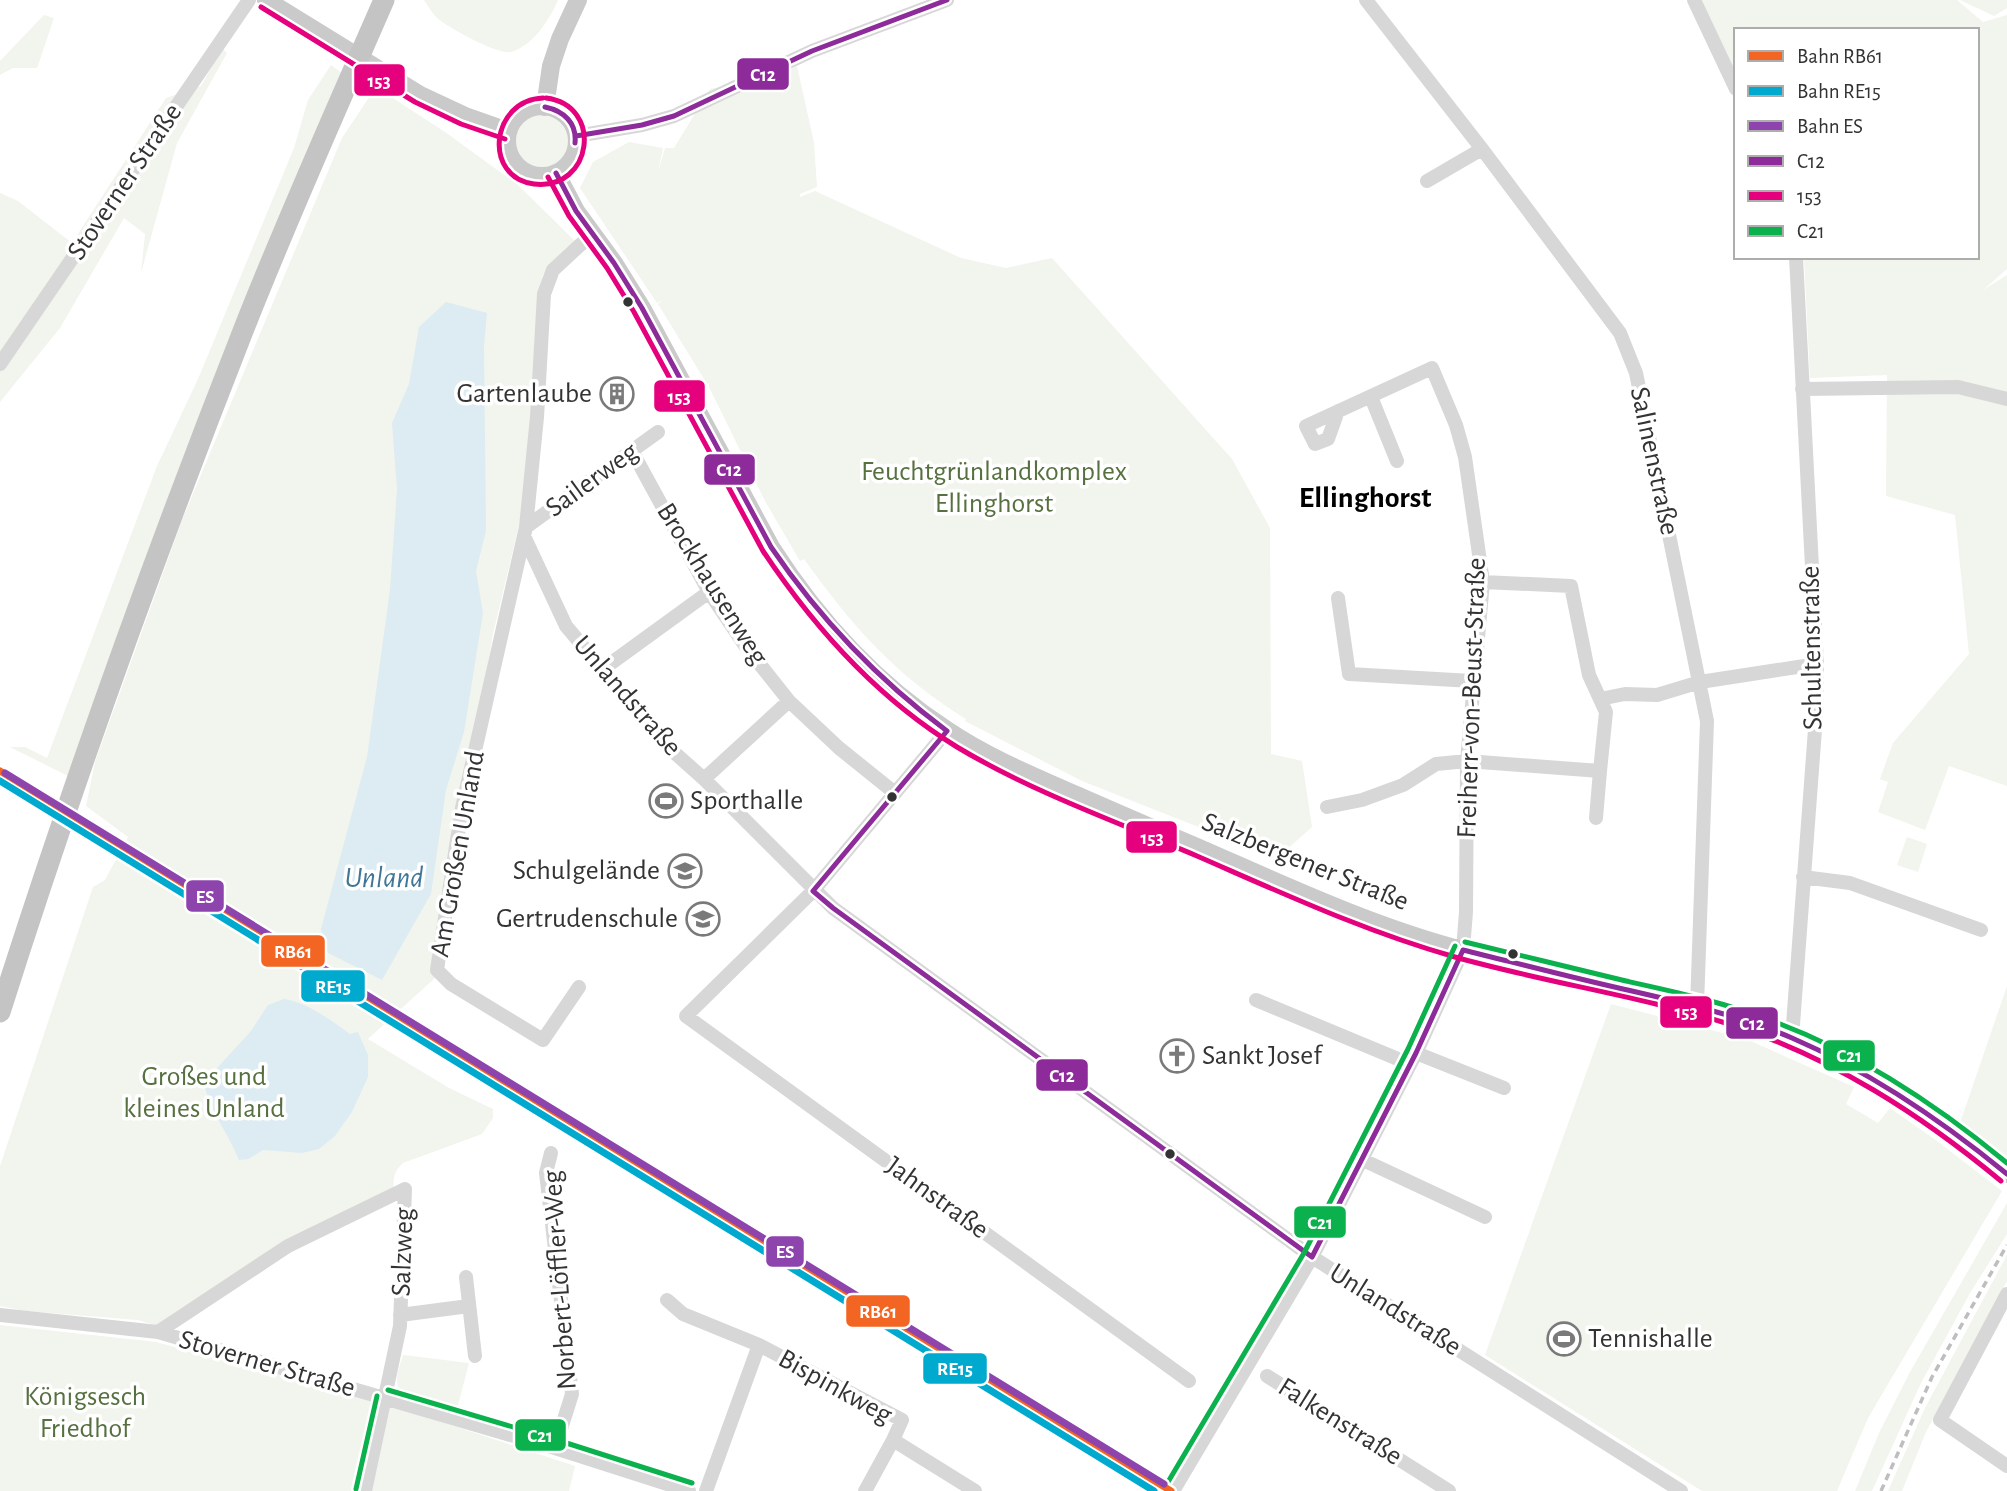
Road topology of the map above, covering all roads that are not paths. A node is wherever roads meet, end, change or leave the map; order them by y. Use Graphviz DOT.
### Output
graph roads {
  1 [pos="249,0"];
  2 [pos="266,0"];
  3 [pos="384,0"];
  4 [pos="578,0"];
  5 [pos="947,0"];
  6 [pos="1366,0"];
  7 [pos="1695,0"];
  8 [pos="1734,85"];
  9 [pos="545,107"];
  10 [pos="508,131"];
  11 [pos="576,136"];
  12 [pos="1482,149"];
  13 [pos="556,173"];
  14 [pos="1427,181"];
  15 [pos="592,234"];
  16 [pos="1796,259"];
  17 [pos="0,364"];
  18 [pos="1802,389"];
  19 [pos="1371,397"];
  20 [pos="2007,399"];
  21 [pos="1338,411"];
  22 [pos="658,432"];
  23 [pos="632,451"];
  24 [pos="1397,461"];
  25 [pos="525,532"];
  26 [pos="1483,582"];
  27 [pos="709,592"];
  28 [pos="1338,598"];
  29 [pos="1817,664"];
  30 [pos="603,669"];
  31 [pos="1472,681"];
  32 [pos="1700,682"];
  33 [pos="1600,699"];
  34 [pos="789,701"];
  35 [pos="947,731"];
  36 [pos="1467,761"];
  37 [pos="1601,771"];
  38 [pos="704,779"];
  39 [pos="895,793"];
  40 [pos="1327,807"];
  41 [pos="1596,818"];
  42 [pos="1803,877"];
  43 [pos="813,891"];
  44 [pos="1980,930"];
  45 [pos="1463,950"];
  46 [pos="579,987"];
  47 [pos="1256,1000"];
  48 [pos="1697,1006"];
  49 [pos="0,1012"];
  50 [pos="1793,1038"];
  51 [pos="1413,1059"];
  52 [pos="1504,1088"];
  53 [pos="551,1153"];
  54 [pos="1363,1160"];
  55 [pos="2007,1174"];
  56 [pos="1485,1217"];
  57 [pos="1312,1257"];
  58 [pos="466,1277"];
  59 [pos="2007,1294"];
  60 [pos="667,1300"];
  61 [pos="469,1306"];
  62 [pos="0,1315"];
  63 [pos="400,1315"];
  64 [pos="158,1332"];
  65 [pos="759,1345"];
  66 [pos="475,1356"];
  67 [pos="1267,1376"];
  68 [pos="1189,1381"];
  69 [pos="386,1398"];
  70 [pos="893,1440"];
  71 [pos="555,1448"];
  72 [pos="2007,1466"];
  73 [pos="365,1491"];
  74 [pos="689,1491"];
  75 [pos="706,1491"];
  76 [pos="865,1491"];
  77 [pos="975,1491"];
  78 [pos="1173,1491"];
  79 [pos="1448,1491"];
  80 [pos="1681,1491"];
  1 -- 17 [label="street, Stoverner Straße"];
  2 -- 10 [label="main road"];
  3 -- 49 [label="highway"];
  4 -- 9 [label="main road"];
  5 -- 11 [label="street"];
  6 -- 12 [label="street, Salinenstraße"];
  7 -- 8 [label="street"];
  9 -- 10 [label="main road"];
  9 -- 11 [label="main road"];
  10 -- 13 [label="main road"];
  11 -- 13 [label="main road"];
  12 -- 14 [label="street"];
  12 -- 32 [label="street, Salinenstraße"];
  13 -- 15 [label="main road, Salzbergener Straße"];
  15 -- 25 [label="street, Am Großen Unland"];
  15 -- 35 [label="main road, Salzbergener Straße"];
  16 -- 18 [label="street, Schultenstraße"];
  18 -- 20 [label="street"];
  18 -- 29 [label="street, Schultenstraße"];
  19 -- 21 [label="street"];
  19 -- 24 [label="street"];
  19 -- 26 [label="street, Freiherr-von-Beust-Straße"];
  22 -- 23 [label="street, Sailerweg"];
  23 -- 25 [label="street, Sailerweg"];
  23 -- 27 [label="street, Brockhausenweg"];
  25 -- 30 [label="street, Unlandstraße"];
  25 -- 46 [label="street, Am Großen Unland"];
  26 -- 31 [label="street, Freiherr-von-Beust-Straße"];
  26 -- 33 [label="street"];
  27 -- 30 [label="street"];
  27 -- 34 [label="street, Brockhausenweg"];
  28 -- 31 [label="street"];
  29 -- 32 [label="street"];
  29 -- 42 [label="street, Schultenstraße"];
  30 -- 38 [label="street, Unlandstraße"];
  31 -- 36 [label="street, Freiherr-von-Beust-Straße"];
  32 -- 33 [label="street"];
  32 -- 48 [label="street, Salinenstraße"];
  33 -- 37 [label="street"];
  34 -- 38 [label="street"];
  34 -- 39 [label="street, Brockhausenweg"];
  35 -- 39 [label="street"];
  35 -- 45 [label="main road, Salzbergener Straße"];
  36 -- 37 [label="street"];
  36 -- 40 [label="street"];
  36 -- 45 [label="street, Freiherr-von-Beust-Straße"];
  37 -- 41 [label="street"];
  38 -- 43 [label="street, Unlandstraße"];
  39 -- 43 [label="street"];
  42 -- 44 [label="street"];
  42 -- 50 [label="street, Schultenstraße"];
  43 -- 57 [label="street, Unlandstraße"];
  43 -- 68 [label="street, Jahnstraße"];
  45 -- 48 [label="main road, Salzbergener Straße"];
  45 -- 51 [label="street"];
  47 -- 51 [label="street"];
  48 -- 50 [label="main road, Salzbergener Straße"];
  50 -- 55 [label="main road, Salzbergener Straße"];
  51 -- 52 [label="street"];
  51 -- 54 [label="street"];
  53 -- 71 [label="street, Norbert-Löffler-Weg"];
  54 -- 56 [label="street"];
  54 -- 57 [label="street"];
  57 -- 78 [label="street"];
  57 -- 80 [label="street, Unlandstraße"];
  58 -- 61 [label="street"];
  59 -- 72 [label="street"];
  60 -- 65 [label="street, Bispinkweg"];
  61 -- 63 [label="street, Salzweg"];
  61 -- 66 [label="street"];
  62 -- 64 [label="street, Stoverner Straße"];
  63 -- 64 [label="street, Salzweg"];
  63 -- 69 [label="street, Salzweg"];
  64 -- 69 [label="street, Stoverner Straße"];
  65 -- 70 [label="street, Bispinkweg"];
  65 -- 75 [label="street"];
  67 -- 79 [label="street, Falkenstraße"];
  69 -- 71 [label="street, Stoverner Straße"];
  69 -- 73 [label="street, Salzweg"];
  70 -- 76 [label="street"];
  70 -- 77 [label="street, Bispinkweg"];
  71 -- 74 [label="street, Stoverner Straße"];
}
